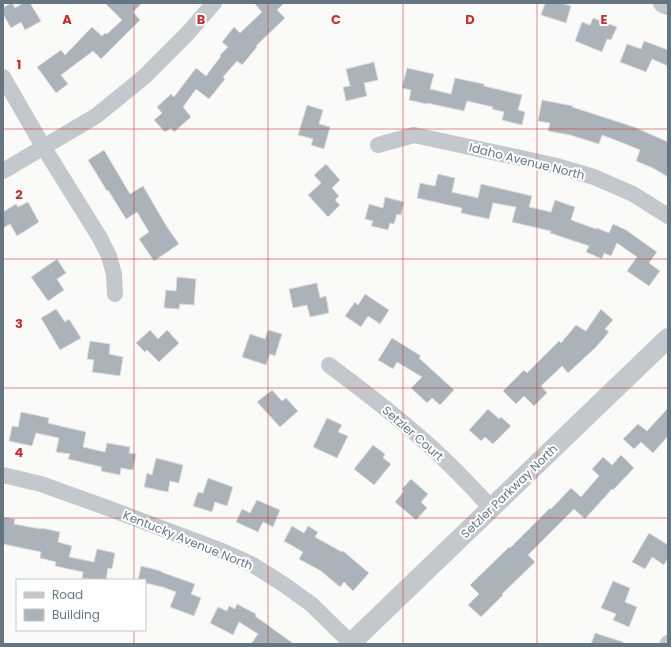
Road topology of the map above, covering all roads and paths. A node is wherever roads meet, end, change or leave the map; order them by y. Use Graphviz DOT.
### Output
graph roads {
  1 [pos="214,3"];
  2 [pos="663,3"];
  3 [pos="668,5"];
  4 [pos="3,78"];
  5 [pos="378,145"];
  6 [pos="44,148"];
  7 [pos="3,171"];
  8 [pos="668,216"];
  9 [pos="115,294"];
  10 [pos="668,338"];
  11 [pos="329,365"];
  12 [pos="3,475"];
  13 [pos="491,508"];
  14 [pos="351,644"];
  1 -- 6 [label="street"];
  2 -- 3 [label="street"];
  4 -- 6 [label="street"];
  5 -- 8 [label="street, Idaho Avenue North"];
  6 -- 7 [label="street"];
  6 -- 9 [label="street"];
  10 -- 13 [label="street, Setzler Parkway North"];
  11 -- 13 [label="street, Setzler Court"];
  12 -- 14 [label="street, Kentucky Avenue North"];
  13 -- 14 [label="street, Setzler Parkway North"];
}
